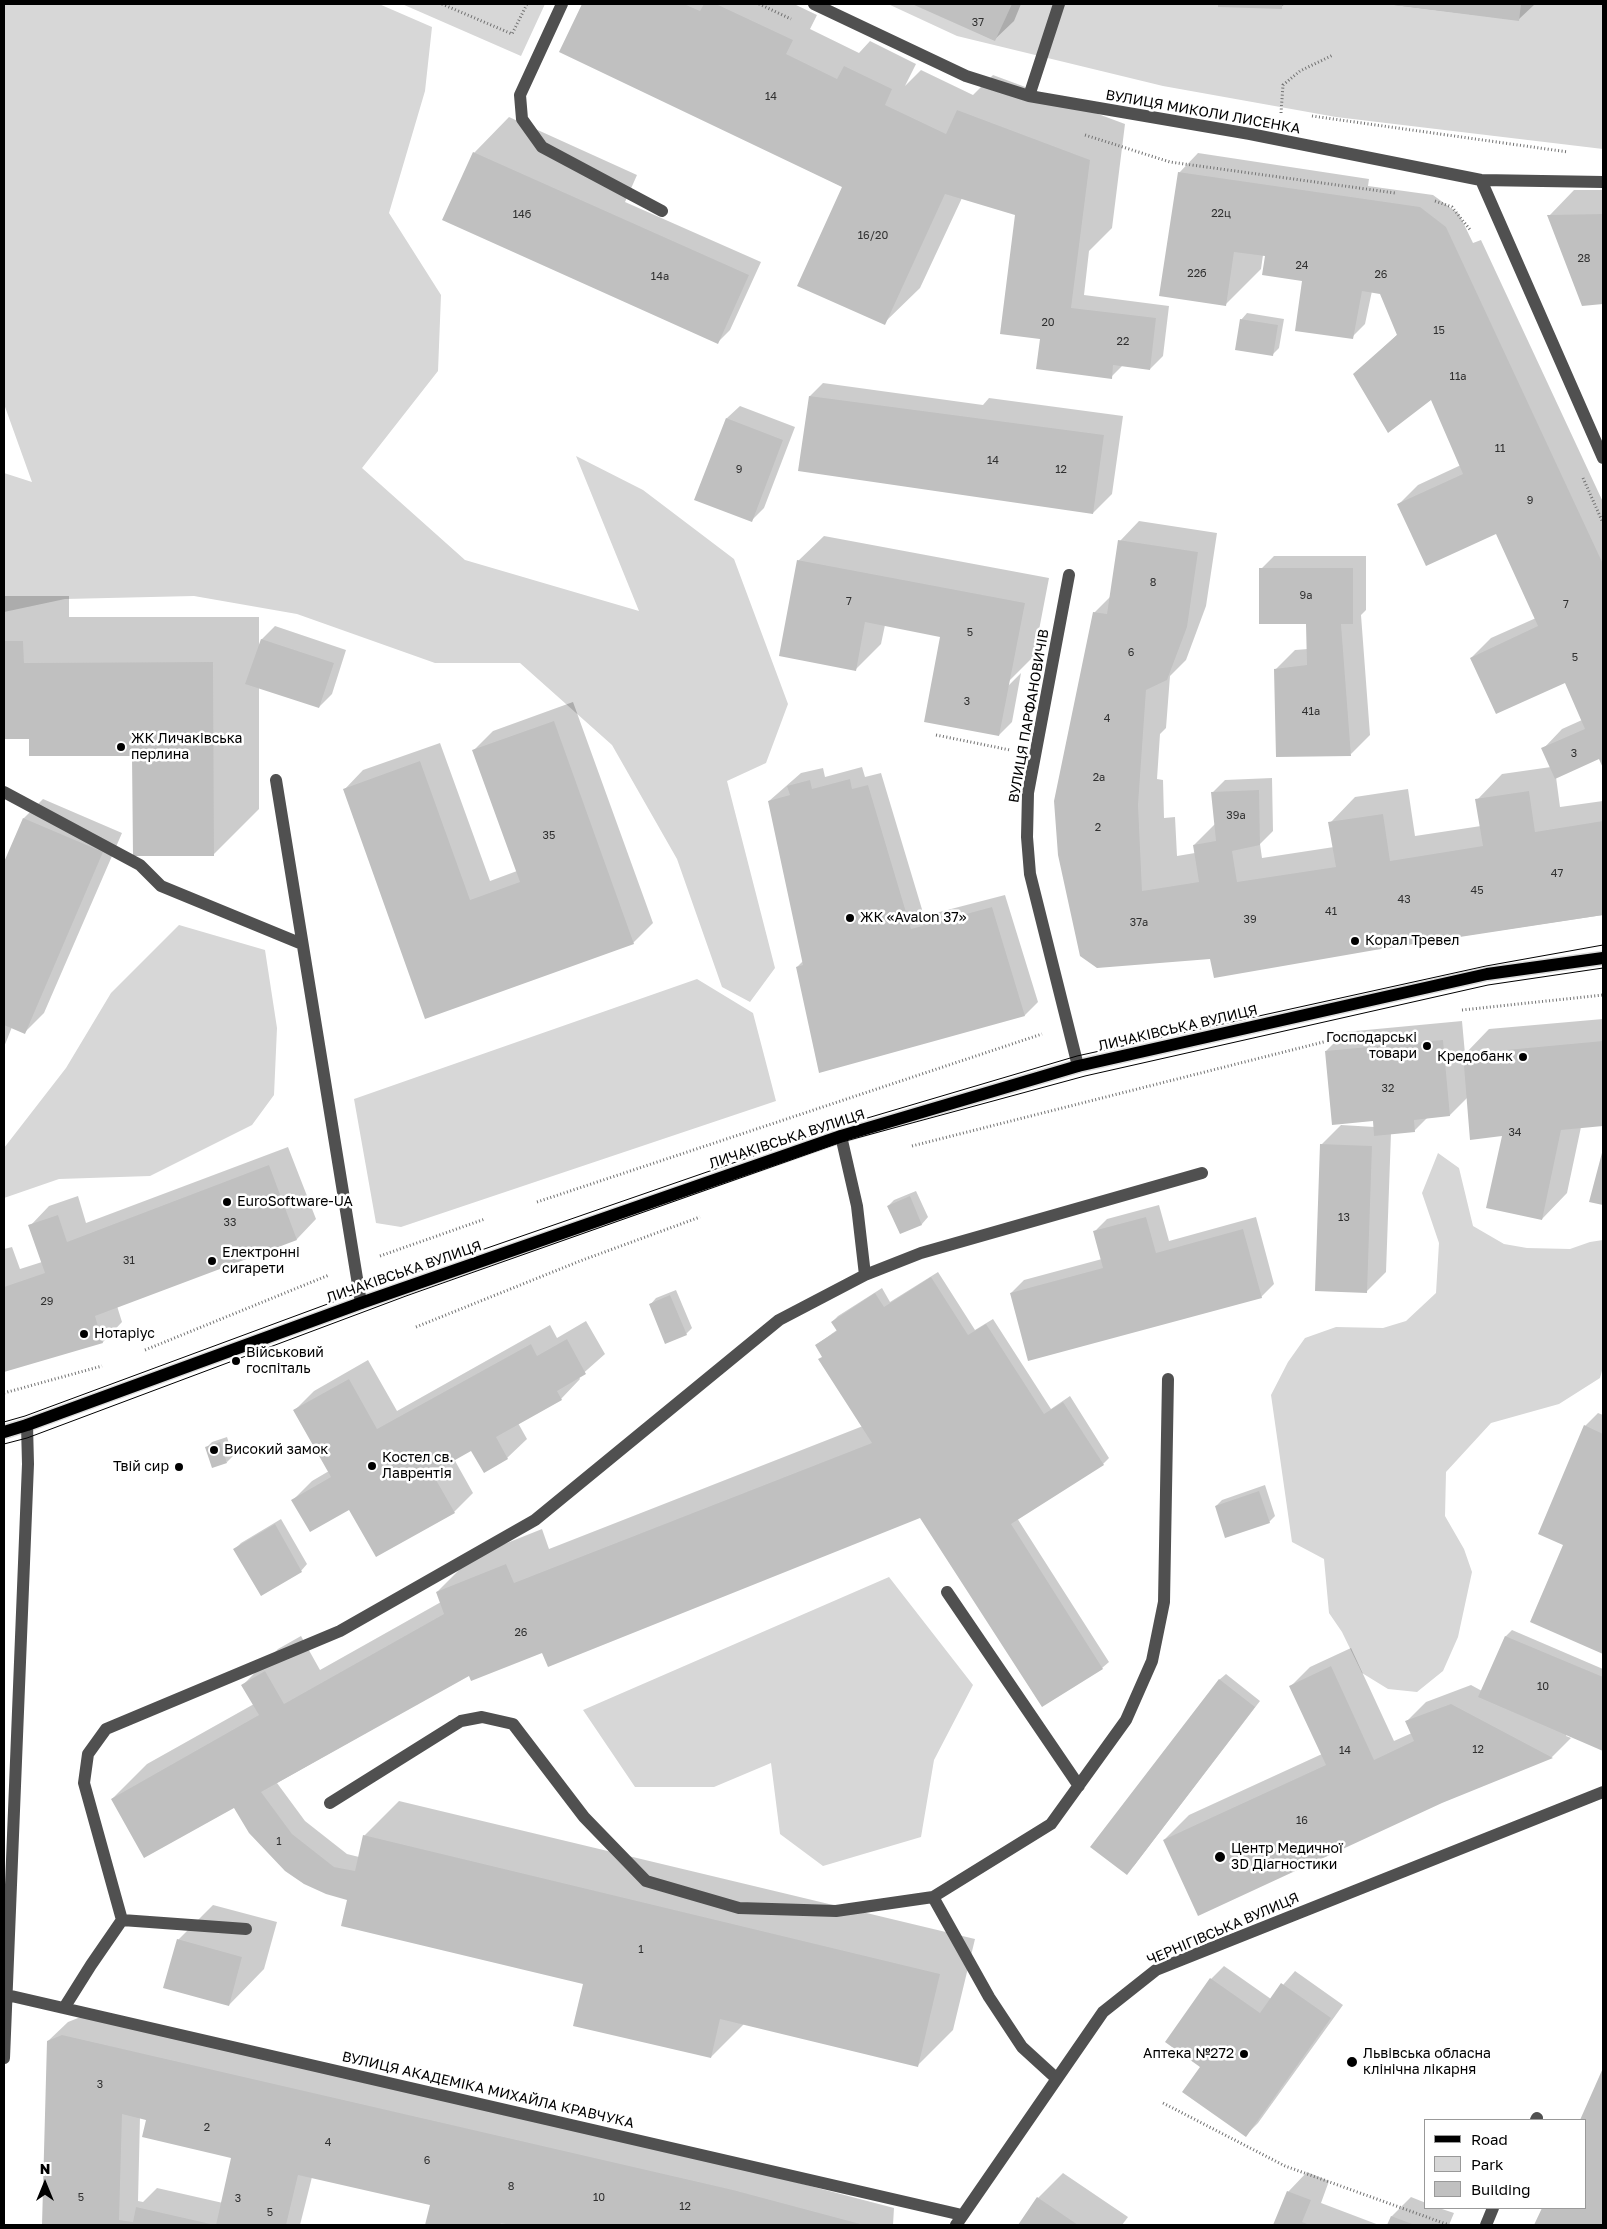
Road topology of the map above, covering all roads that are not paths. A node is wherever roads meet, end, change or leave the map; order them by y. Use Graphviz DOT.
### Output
graph roads {
  1 [pos="562,4"];
  2 [pos="814,4"];
  3 [pos="1059,4"];
  4 [pos="1029,96"];
  5 [pos="1481,180"];
  6 [pos="1603,182"];
  7 [pos="662,211"];
  8 [pos="1603,458"];
  9 [pos="1069,575"];
  10 [pos="276,780"];
  11 [pos="4,792"];
  12 [pos="302,944"];
  13 [pos="1603,958"];
  14 [pos="1078,1066"];
  15 [pos="841,1136"];
  16 [pos="1202,1173"];
  17 [pos="865,1275"];
  18 [pos="361,1303"];
  19 [pos="1168,1379"];
  20 [pos="26,1425"];
  21 [pos="4,1432"];
  22 [pos="947,1592"];
  23 [pos="1080,1786"];
  24 [pos="1603,1792"];
  25 [pos="330,1803"];
  26 [pos="933,1897"];
  27 [pos="122,1920"];
  28 [pos="246,1929"];
  29 [pos="7,1995"];
  30 [pos="64,2008"];
  31 [pos="4,2058"];
  32 [pos="1057,2078"];
  33 [pos="1493,2209"];
  34 [pos="959,2220"];
  35 [pos="1486,2225"];
  1 -- 7 [label="street"];
  2 -- 4 [label="street, ВУЛИЦЯ МИКОЛИ ЛИСЕНКА"];
  3 -- 4 [label="street"];
  4 -- 5 [label="street, ВУЛИЦЯ МИКОЛИ ЛИСЕНКА"];
  5 -- 6 [label="street, ВУЛИЦЯ МИКОЛИ ЛИСЕНКА"];
  5 -- 8 [label="street"];
  9 -- 14 [label="street, ВУЛИЦЯ ПАРФАНОВИЧІВ"];
  10 -- 12 [label="street"];
  11 -- 12 [label="street"];
  12 -- 18 [label="street"];
  13 -- 14 [label="main road, ЛИЧАКІВСЬКА ВУЛИЦЯ"];
  14 -- 15 [label="main road, ЛИЧАКІВСЬКА ВУЛИЦЯ"];
  15 -- 17 [label="street"];
  15 -- 18 [label="main road, ЛИЧАКІВСЬКА ВУЛИЦЯ"];
  16 -- 17 [label="street"];
  17 -- 27 [label="street"];
  18 -- 20 [label="main road, ЛИЧАКІВСЬКА ВУЛИЦЯ"];
  19 -- 23 [label="street"];
  20 -- 21 [label="main road, ЛИЧАКІВСЬКА ВУЛИЦЯ"];
  20 -- 29 [label="street"];
  22 -- 23 [label="street"];
  23 -- 26 [label="street"];
  24 -- 32 [label="street, ЧЕРНІГІВСЬКА ВУЛИЦЯ"];
  25 -- 26 [label="street"];
  26 -- 32 [label="street"];
  27 -- 28 [label="street"];
  27 -- 30 [label="street"];
  29 -- 30 [label="street, ВУЛИЦЯ АКАДЕМІКА МИХАЙЛА КРАВЧУКА"];
  29 -- 31 [label="street"];
  30 -- 34 [label="street, ВУЛИЦЯ АКАДЕМІКА МИХАЙЛА КРАВЧУКА"];
  32 -- 34 [label="street, ЧЕРНІГІВСЬКА ВУЛИЦЯ"];
  33 -- 35 [label="street"];
}
